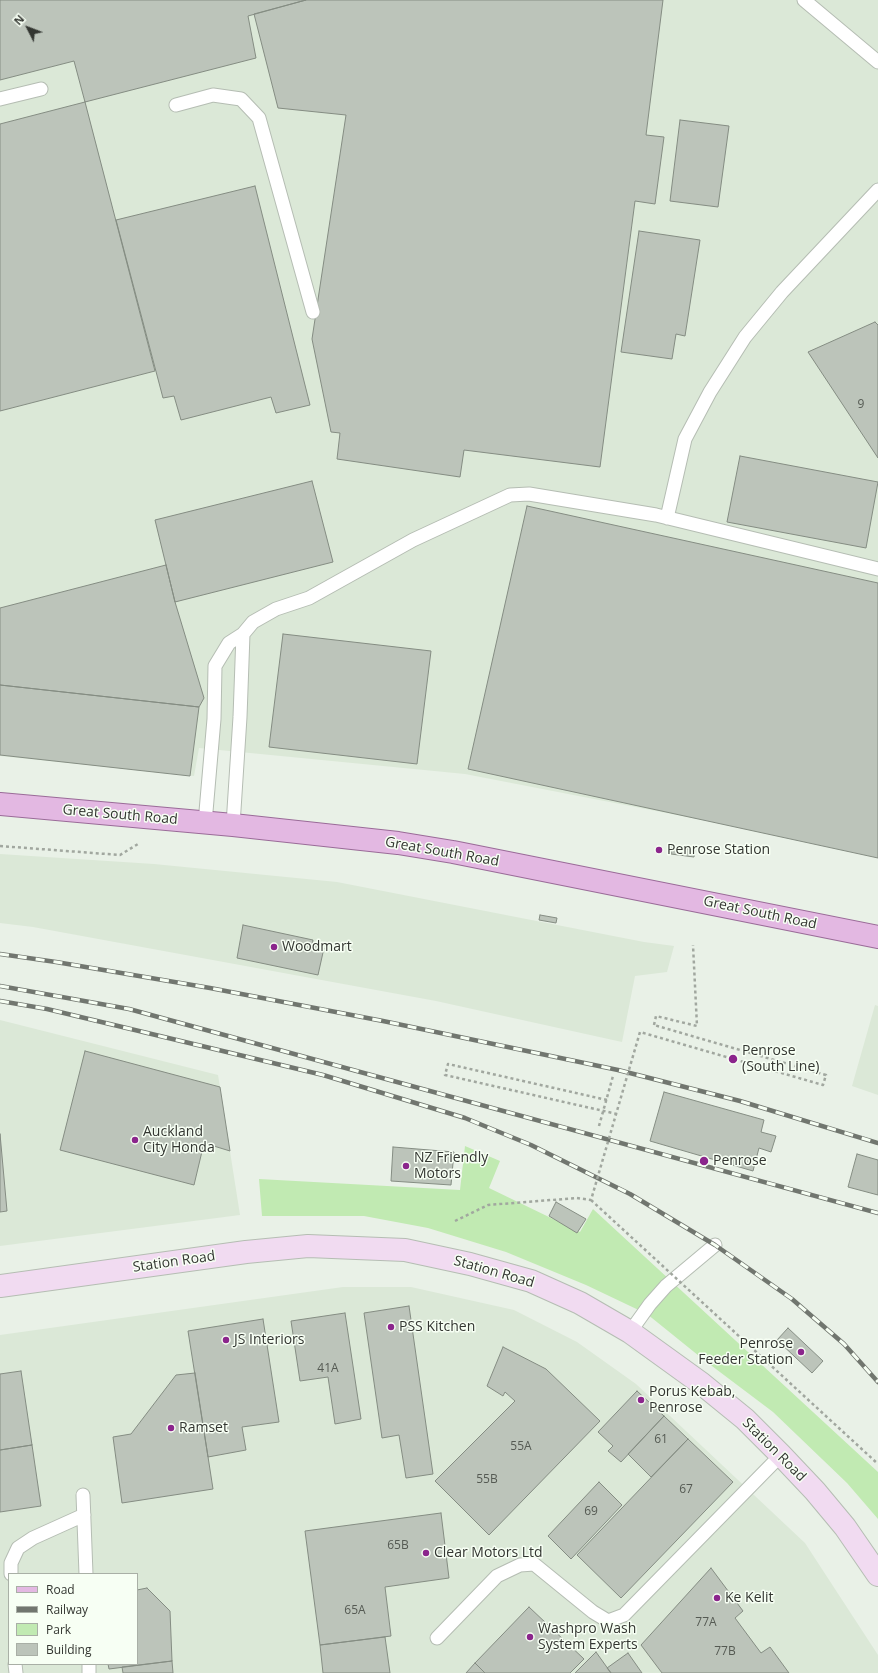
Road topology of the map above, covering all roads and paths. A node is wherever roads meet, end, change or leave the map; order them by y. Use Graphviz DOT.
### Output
graph roads {
  1 [pos="804,0"];
  2 [pos="878,62"];
  3 [pos="41,89"];
  4 [pos="0,99"];
  5 [pos="176,105"];
  6 [pos="878,190"];
  7 [pos="313,312"];
  8 [pos="667,518"];
  9 [pos="878,569"];
  10 [pos="244,634"];
  11 [pos="0,804"];
  12 [pos="205,823"];
  13 [pos="233,825"];
  14 [pos="0,846"];
  15 [pos="127,851"];
  16 [pos="878,937"];
  17 [pos="693,945"];
  18 [pos="613,1076"];
  19 [pos="607,1100"];
  20 [pos="617,1114"];
  21 [pos="599,1126"];
  22 [pos="591,1200"];
  23 [pos="455,1221"];
  24 [pos="715,1245"];
  25 [pos="0,1286"];
  26 [pos="630,1332"];
  27 [pos="781,1455"];
  28 [pos="878,1464"];
  29 [pos="83,1495"];
  30 [pos="84,1515"];
  31 [pos="11,1573"];
  32 [pos="86,1573"];
  33 [pos="878,1575"];
  34 [pos="436,1638"];
  1 -- 2 [label="lane"];
  3 -- 4 [label="lane"];
  5 -- 7 [label="lane"];
  6 -- 8 [label="lane"];
  8 -- 9 [label="lane"];
  8 -- 10 [label="lane"];
  10 -- 12 [label="lane"];
  10 -- 13 [label="lane"];
  11 -- 12 [label="main road, Great South Road"];
  12 -- 13 [label="main road, Great South Road"];
  13 -- 16 [label="main road, Great South Road"];
  14 -- 15 [label="path"];
  17 -- 20 [label="path, bridge"];
  18 -- 19 [label="path"];
  19 -- 20 [label="path, bridge"];
  19 -- 21 [label="path"];
  20 -- 22 [label="path, bridge"];
  22 -- 23 [label="path, bridge"];
  22 -- 28 [label="path, bridge"];
  24 -- 26 [label="lane"];
  25 -- 26 [label="main road, Station Road"];
  26 -- 27 [label="main road, Station Road"];
  27 -- 33 [label="main road, Station Road"];
  27 -- 34 [label="lane"];
  29 -- 30 [label="lane"];
  30 -- 31 [label="lane"];
  30 -- 32 [label="lane"];
}
